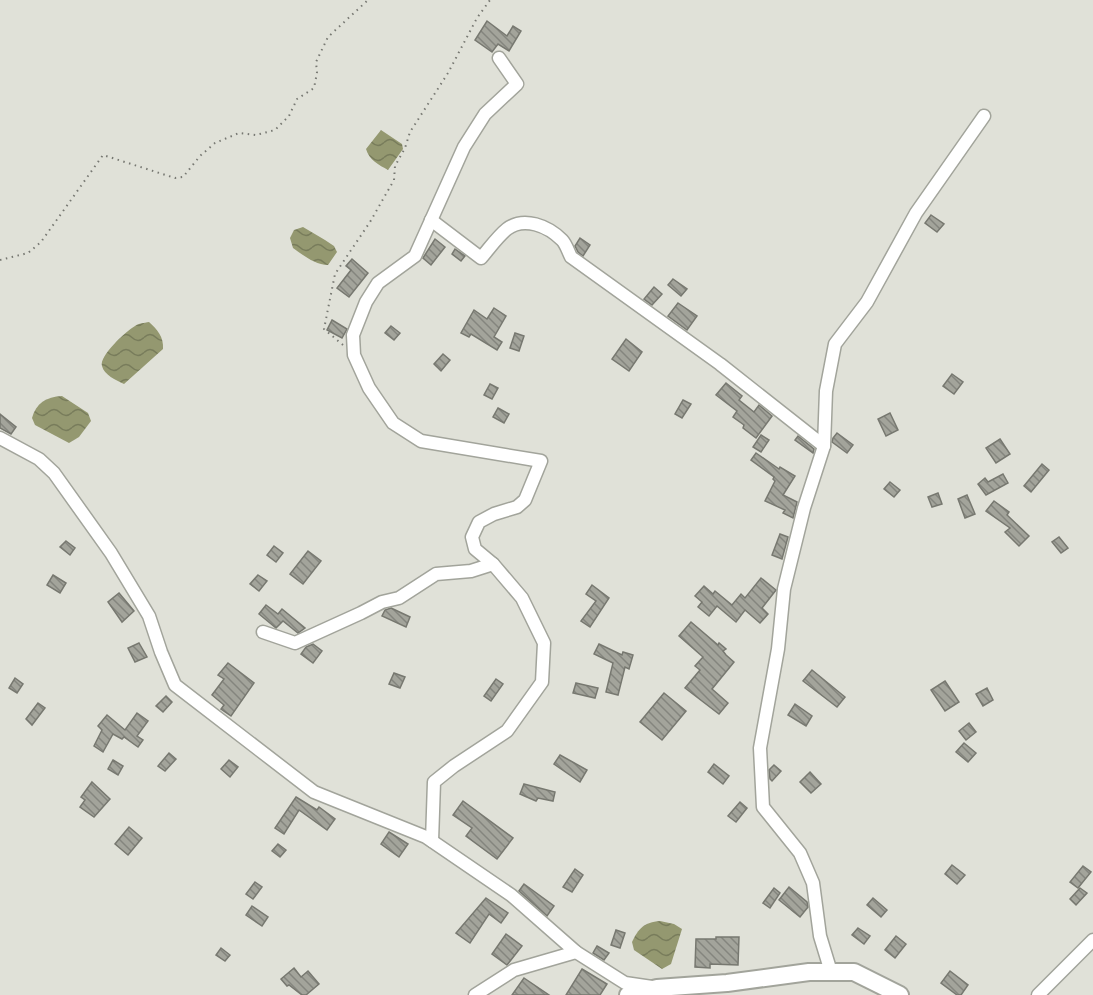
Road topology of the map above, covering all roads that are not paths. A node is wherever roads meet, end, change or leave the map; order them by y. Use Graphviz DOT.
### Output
graph roads {
  1 [pos="499,58"];
  2 [pos="984,116"];
  3 [pos="431,220"];
  4 [pos="0,438"];
  5 [pos="824,446"];
  6 [pos="493,564"];
  7 [pos="263,632"];
  8 [pos="432,841"];
  9 [pos="1093,940"];
  10 [pos="576,952"];
  11 [pos="831,972"];
  12 [pos="657,988"];
  13 [pos="475,995"];
  14 [pos="628,995"];
  15 [pos="900,995"];
  16 [pos="1038,995"];
  1 -- 3 [label="street"];
  2 -- 5 [label="street"];
  3 -- 5 [label="street"];
  3 -- 6 [label="street"];
  4 -- 8 [label="street"];
  5 -- 11 [label="street"];
  6 -- 7 [label="street"];
  6 -- 8 [label="street"];
  8 -- 10 [label="street"];
  9 -- 16 [label="street"];
  10 -- 12 [label="street"];
  10 -- 13 [label="street"];
  11 -- 12 [label="main road"];
  11 -- 15 [label="main road"];
  12 -- 14 [label="main road"];
}
